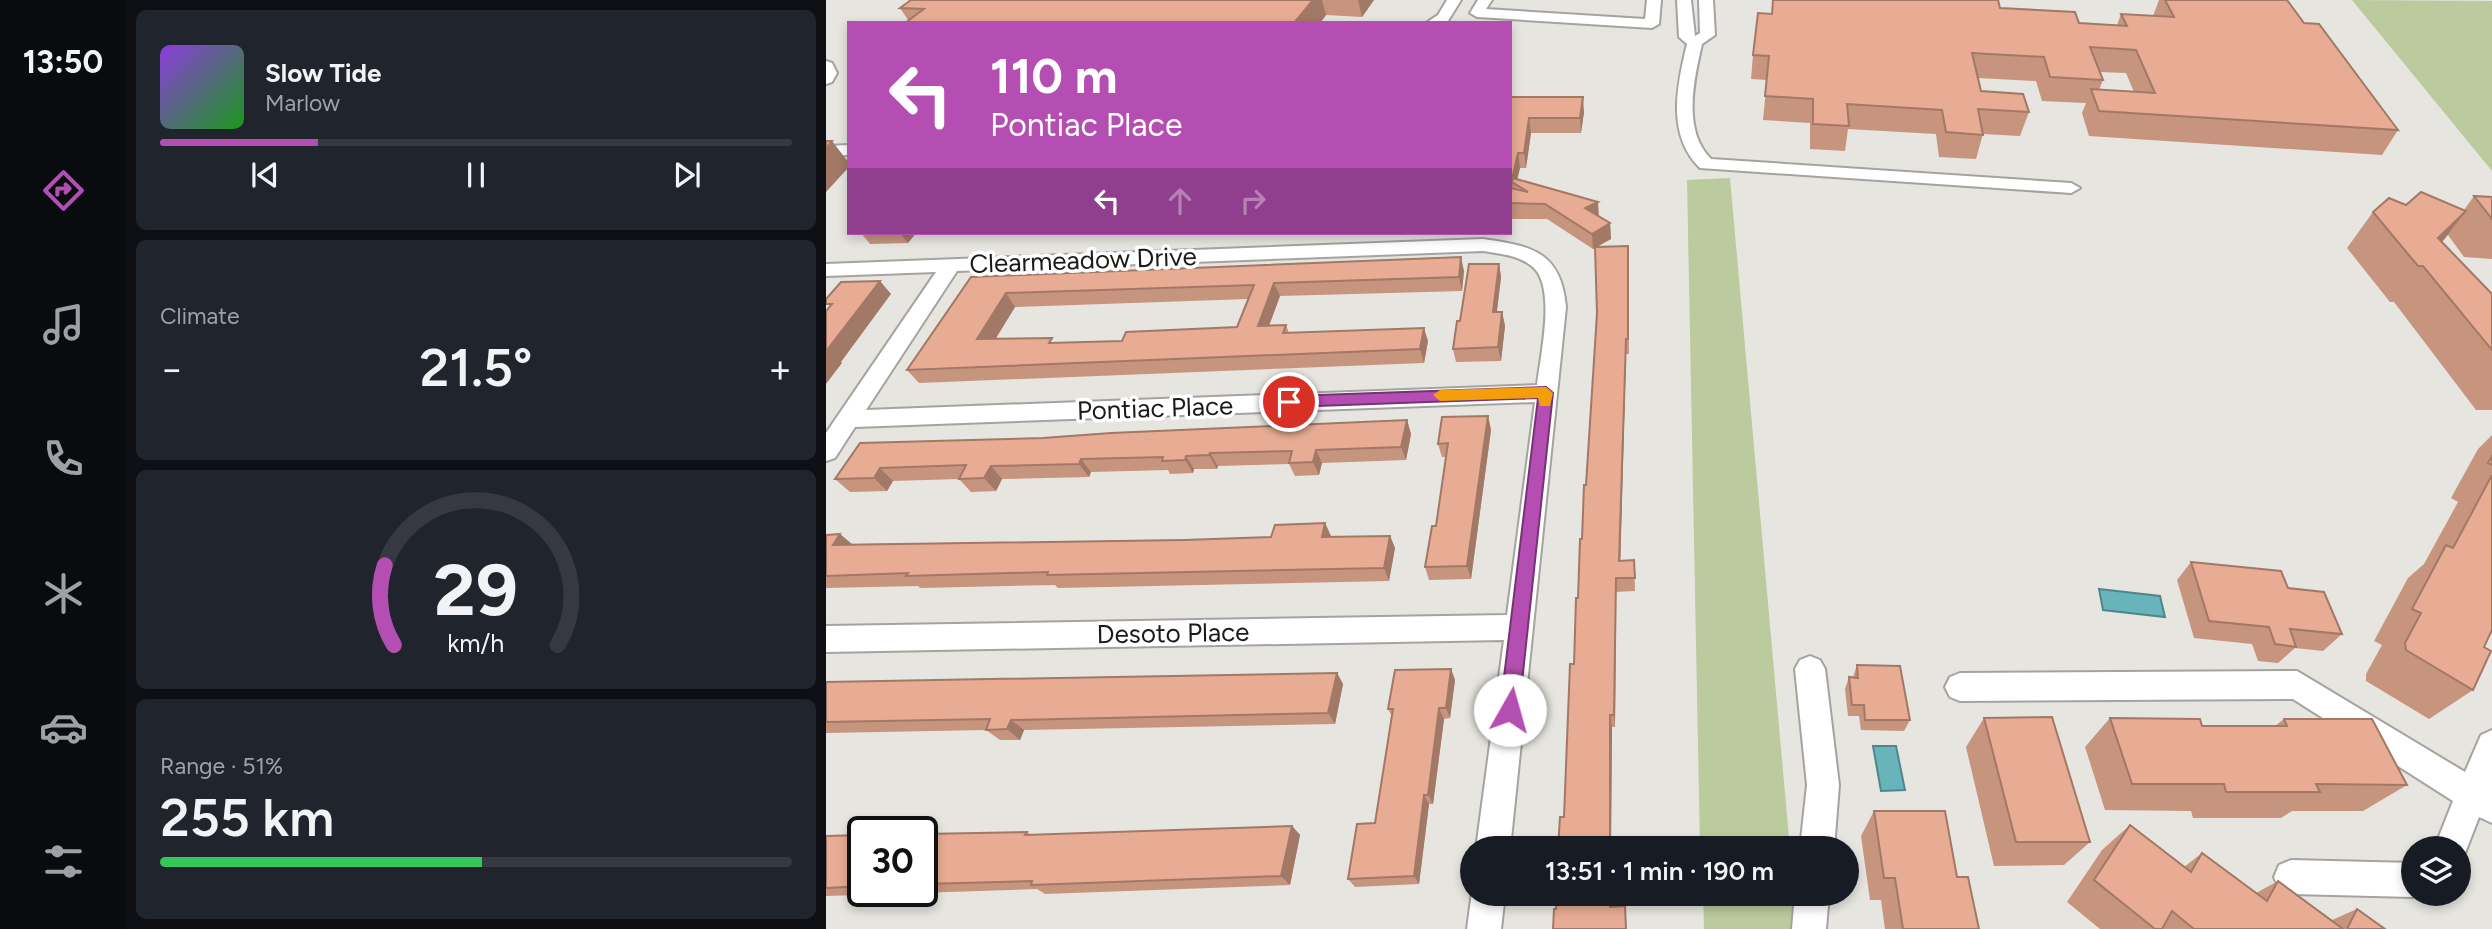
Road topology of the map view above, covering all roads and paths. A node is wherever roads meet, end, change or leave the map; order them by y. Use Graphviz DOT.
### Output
graph roads {
  1 [pos="1454,0"];
  2 [pos="1485,0"];
  3 [pos="1654,0"];
  4 [pos="1684,0"];
  5 [pos="1706,0"];
  6 [pos="1568,1"];
  7 [pos="1559,18"];
  8 [pos="1437,21"];
  9 [pos="1695,43"];
  10 [pos="826,66"];
  11 [pos="826,79"];
  12 [pos="847,150"];
  13 [pos="826,151"];
  14 [pos="2071,188"];
  15 [pos="951,265"];
  16 [pos="826,270"];
  17 [pos="1546,393"];
  18 [pos="849,419"];
  19 [pos="826,452"];
  20 [pos="1519,627"];
  21 [pos="826,639"];
  22 [pos="1810,669"];
  23 [pos="1960,687"];
  24 [pos="2492,745"];
  25 [pos="2482,800"];
  26 [pos="1495,836"];
  27 [pos="1818,836"];
  28 [pos="2458,836"];
  29 [pos="2291,877"];
  30 [pos="2401,880"];
  31 [pos="1487,906"];
  32 [pos="1811,906"];
  33 [pos="1484,929"];
  34 [pos="1809,929"];
  1 -- 8 [label="street"];
  2 -- 7 [label="street"];
  3 -- 7 [label="street"];
  4 -- 9 [label="street"];
  5 -- 9 [label="street"];
  6 -- 7 [label="street"];
  9 -- 14 [label="street"];
  10 -- 11 [label="street"];
  12 -- 13 [label="street"];
  15 -- 16 [label="street, Clearmeadow Drive"];
  15 -- 17 [label="street, Clearmeadow Drive"];
  15 -- 18 [label="street"];
  17 -- 18 [label="street, Pontiac Place"];
  17 -- 20 [label="street, Clearmeadow Drive"];
  18 -- 19 [label="street"];
  20 -- 21 [label="street, Desoto Place"];
  20 -- 26 [label="street, Clearmeadow Drive"];
  22 -- 27 [label="street"];
  23 -- 25 [label="street"];
  24 -- 25 [label="street"];
  25 -- 28 [label="street"];
  29 -- 30 [label="street"];
  31 -- 33 [label="street"];
  32 -- 34 [label="street"];
}
